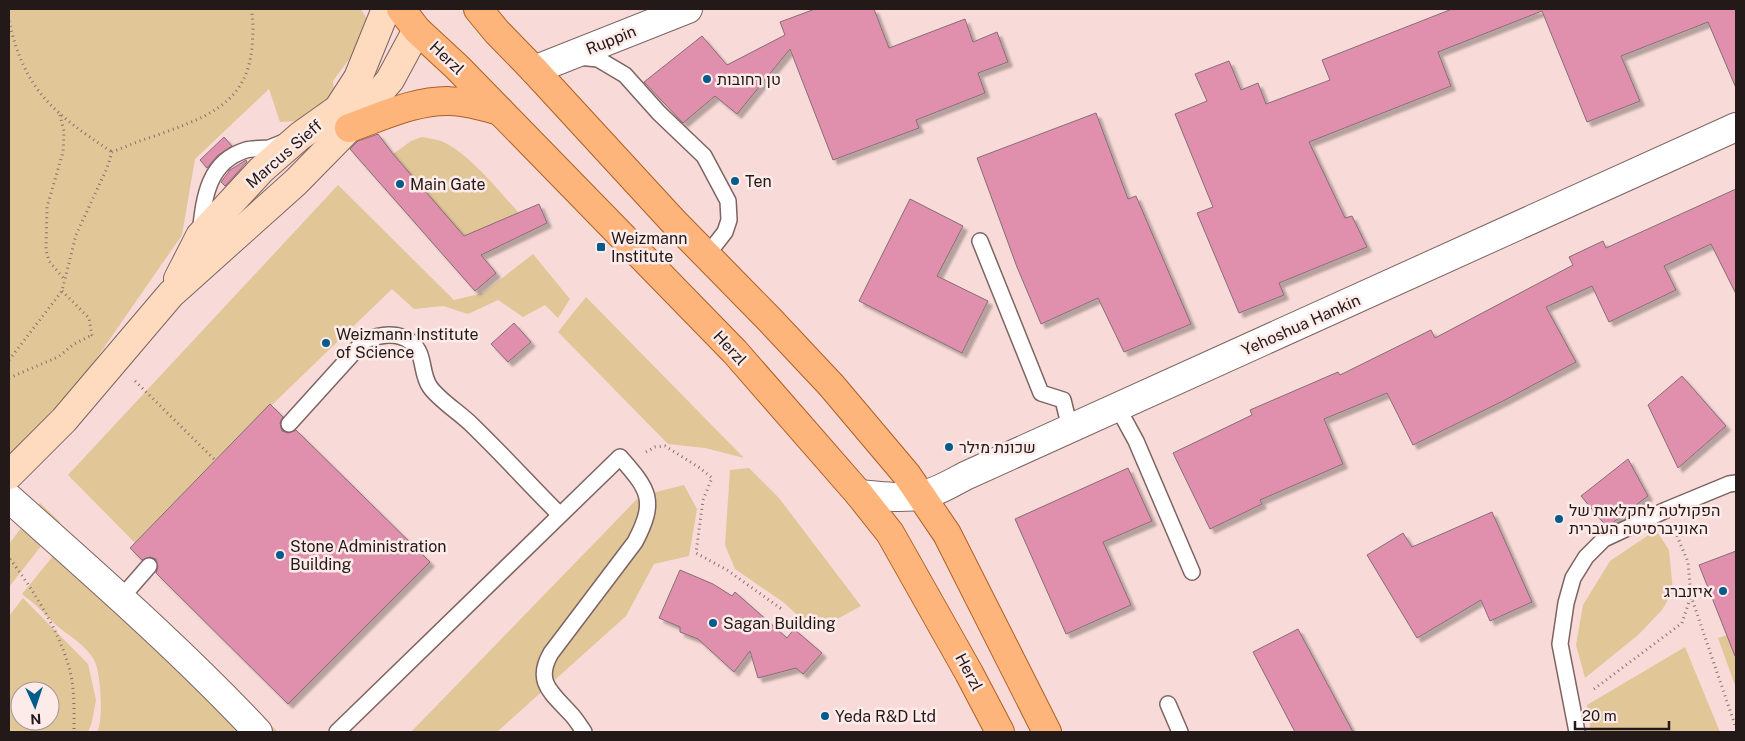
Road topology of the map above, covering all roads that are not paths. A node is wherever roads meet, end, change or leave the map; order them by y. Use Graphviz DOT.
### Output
graph roads {
  1 [pos="386,9"];
  2 [pos="401,9"];
  3 [pos="478,9"];
  4 [pos="688,9"];
  5 [pos="421,19"];
  6 [pos="572,56"];
  7 [pos="534,70"];
  8 [pos="500,111"];
  9 [pos="1736,127"];
  10 [pos="348,128"];
  11 [pos="980,241"];
  12 [pos="707,255"];
  13 [pos="171,294"];
  14 [pos="1118,408"];
  15 [pos="289,424"];
  16 [pos="1070,428"];
  17 [pos="9,475"];
  18 [pos="1736,483"];
  19 [pos="859,494"];
  20 [pos="922,495"];
  21 [pos="9,498"];
  22 [pos="560,515"];
  23 [pos="149,566"];
  24 [pos="1192,572"];
  25 [pos="121,598"];
  26 [pos="1168,704"];
  27 [pos="258,732"];
  28 [pos="337,732"];
  29 [pos="584,732"];
  30 [pos="1000,732"];
  31 [pos="1047,732"];
  32 [pos="1180,732"];
  33 [pos="1578,732"];
  1 -- 13 [label="street, Marcus Sieff"];
  2 -- 5 [label="main road, Herzl"];
  3 -- 7 [label="main road"];
  4 -- 6 [label="street, Ruppin"];
  5 -- 8 [label="main road, Herzl"];
  5 -- 10 [label="street, Marcus Sieff"];
  6 -- 7 [label="street, Ruppin"];
  6 -- 12 [label="lane"];
  7 -- 12 [label="main road"];
  8 -- 10 [label="main road"];
  8 -- 19 [label="main road, Herzl"];
  9 -- 14 [label="street, Yehoshua Hankin"];
  10 -- 13 [label="street, Marcus Sieff"];
  11 -- 16 [label="lane"];
  12 -- 20 [label="main road"];
  13 -- 17 [label="street, Marcus Sieff"];
  14 -- 16 [label="street, Yehoshua Hankin"];
  14 -- 24 [label="lane"];
  15 -- 22 [label="lane"];
  16 -- 20 [label="street, Yehoshua Hankin"];
  18 -- 33 [label="lane"];
  19 -- 20 [label="street, Yehoshua Hankin"];
  19 -- 30 [label="main road, Herzl"];
  20 -- 31 [label="main road"];
  21 -- 25 [label="street"];
  22 -- 28 [label="lane"];
  22 -- 29 [label="lane"];
  23 -- 25 [label="lane"];
  25 -- 27 [label="street"];
  26 -- 32 [label="lane"];
}
